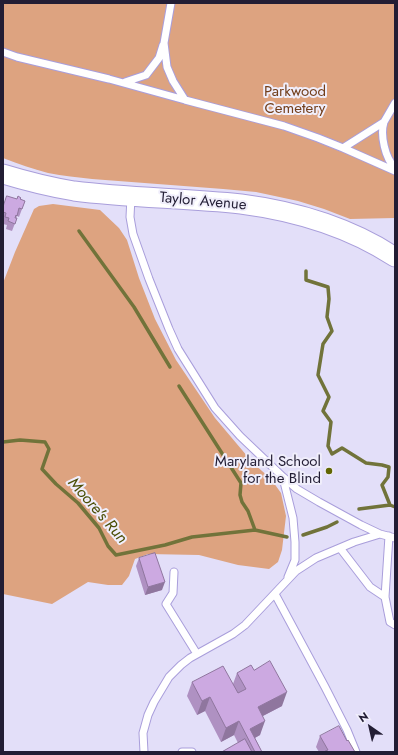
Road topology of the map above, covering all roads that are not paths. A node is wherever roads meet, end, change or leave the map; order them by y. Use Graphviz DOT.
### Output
graph roads {
  1 [pos="171,3"];
  2 [pos="164,43"];
  3 [pos="3,52"];
  4 [pos="124,82"];
  5 [pos="185,100"];
  6 [pos="395,103"];
  7 [pos="384,122"];
  8 [pos="342,148"];
  9 [pos="395,170"];
  10 [pos="3,174"];
  11 [pos="131,197"];
  12 [pos="395,257"];
  13 [pos="283,477"];
  14 [pos="380,534"];
  15 [pos="392,537"];
  16 [pos="340,548"];
  17 [pos="174,572"];
  18 [pos="286,581"];
  19 [pos="274,594"];
  20 [pos="385,597"];
  21 [pos="395,625"];
  22 [pos="197,654"];
  23 [pos="144,752"];
  24 [pos="182,752"];
  25 [pos="192,752"];
  26 [pos="356,752"];
  1 -- 2 [label="lane"];
  2 -- 4 [label="lane"];
  2 -- 5 [label="lane"];
  3 -- 4 [label="lane"];
  4 -- 5 [label="lane"];
  5 -- 8 [label="lane"];
  6 -- 7 [label="lane"];
  7 -- 8 [label="lane"];
  7 -- 9 [label="lane"];
  8 -- 9 [label="lane"];
  10 -- 11 [label="main road, Taylor Avenue"];
  11 -- 12 [label="main road, Taylor Avenue"];
  11 -- 13 [label="lane"];
  13 -- 14 [label="lane"];
  13 -- 18 [label="lane"];
  14 -- 15 [label="lane"];
  14 -- 16 [label="lane"];
  15 -- 20 [label="lane"];
  16 -- 18 [label="lane"];
  16 -- 20 [label="lane"];
  17 -- 22 [label="lane"];
  18 -- 19 [label="lane"];
  19 -- 22 [label="lane"];
  19 -- 26 [label="lane"];
  20 -- 21 [label="lane"];
  22 -- 23 [label="lane"];
  24 -- 25 [label="lane"];
}
